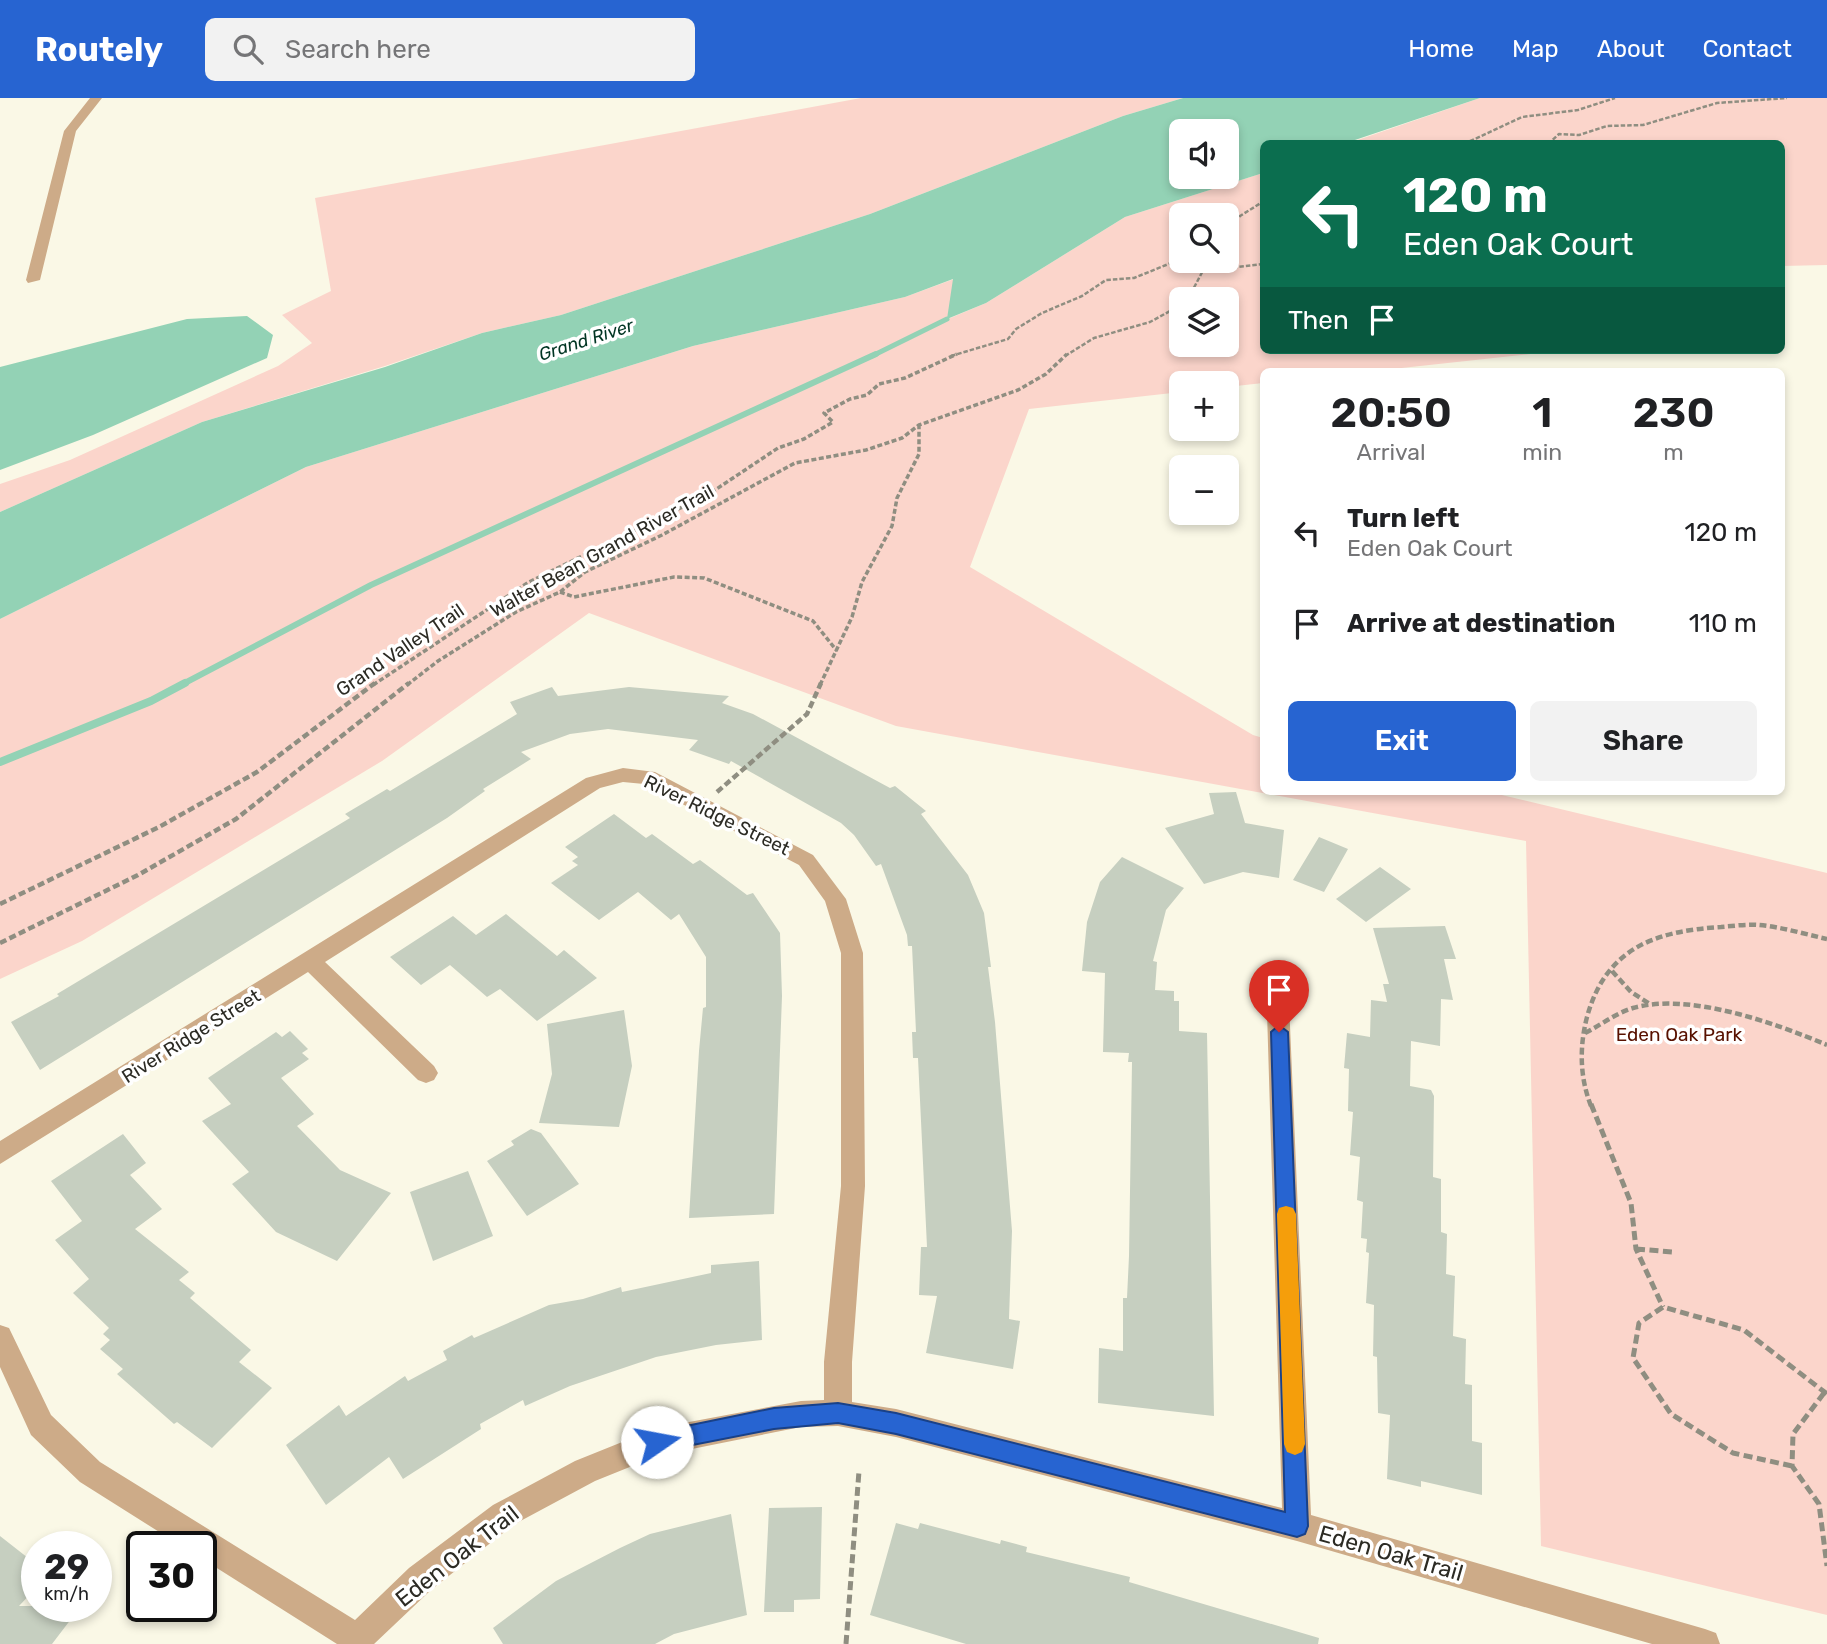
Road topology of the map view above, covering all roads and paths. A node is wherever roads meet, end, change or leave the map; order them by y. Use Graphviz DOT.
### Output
graph roads {
  1 [pos="96,98"];
  2 [pos="1615,98"];
  3 [pos="1787,98"];
  4 [pos="1476,140"];
  5 [pos="1549,140"];
  6 [pos="1260,204"];
  7 [pos="1239,217"];
  8 [pos="1169,264"];
  9 [pos="1260,264"];
  10 [pos="1239,265"];
  11 [pos="33,280"];
  12 [pos="1169,312"];
  13 [pos="919,425"];
  14 [pos="560,592"];
  15 [pos="836,650"];
  16 [pos="702,805"];
  17 [pos="0,904"];
  18 [pos="1827,939"];
  19 [pos="0,943"];
  20 [pos="310,961"];
  21 [pos="1612,971"];
  22 [pos="1278,979"];
  23 [pos="1651,1005"];
  24 [pos="1583,1034"];
  25 [pos="1827,1045"];
  26 [pos="426,1073"];
  27 [pos="0,1154"];
  28 [pos="1636,1248"];
  29 [pos="1672,1252"];
  30 [pos="1663,1307"];
  31 [pos="0,1337"];
  32 [pos="1825,1394"];
  33 [pos="838,1413"];
  34 [pos="1792,1466"];
  35 [pos="859,1471"];
  36 [pos="1819,1504"];
  37 [pos="1827,1508"];
  38 [pos="1297,1526"];
  39 [pos="1827,1566"];
  40 [pos="354,1641"];
  41 [pos="846,1644"];
  42 [pos="1705,1644"];
  1 -- 11 [label="street"];
  2 -- 4 [label="path"];
  3 -- 5 [label="path"];
  6 -- 7 [label="path"];
  8 -- 17 [label="path, Grand Valley Trail"];
  9 -- 10 [label="path, Grand Valley Trail"];
  12 -- 13 [label="path, Walter Bean Grand River Trail"];
  13 -- 14 [label="path, Walter Bean Grand River Trail"];
  13 -- 15 [label="path"];
  14 -- 15 [label="path"];
  14 -- 19 [label="path, Walter Bean Grand River Trail"];
  15 -- 16 [label="path"];
  16 -- 20 [label="street, River Ridge Street"];
  16 -- 33 [label="street, River Ridge Street"];
  18 -- 21 [label="path"];
  20 -- 26 [label="street"];
  20 -- 27 [label="street, River Ridge Street"];
  21 -- 23 [label="path"];
  21 -- 24 [label="path"];
  22 -- 38 [label="street"];
  23 -- 24 [label="path"];
  23 -- 25 [label="path"];
  24 -- 28 [label="path"];
  28 -- 29 [label="path"];
  28 -- 30 [label="path"];
  30 -- 32 [label="path"];
  30 -- 34 [label="path"];
  31 -- 40 [label="street"];
  32 -- 34 [label="path"];
  33 -- 38 [label="street, Eden Oak Trail"];
  33 -- 40 [label="street, Eden Oak Trail"];
  34 -- 36 [label="path"];
  35 -- 41 [label="path"];
  36 -- 37 [label="path"];
  36 -- 39 [label="path"];
  38 -- 42 [label="street, Eden Oak Trail"];
}
